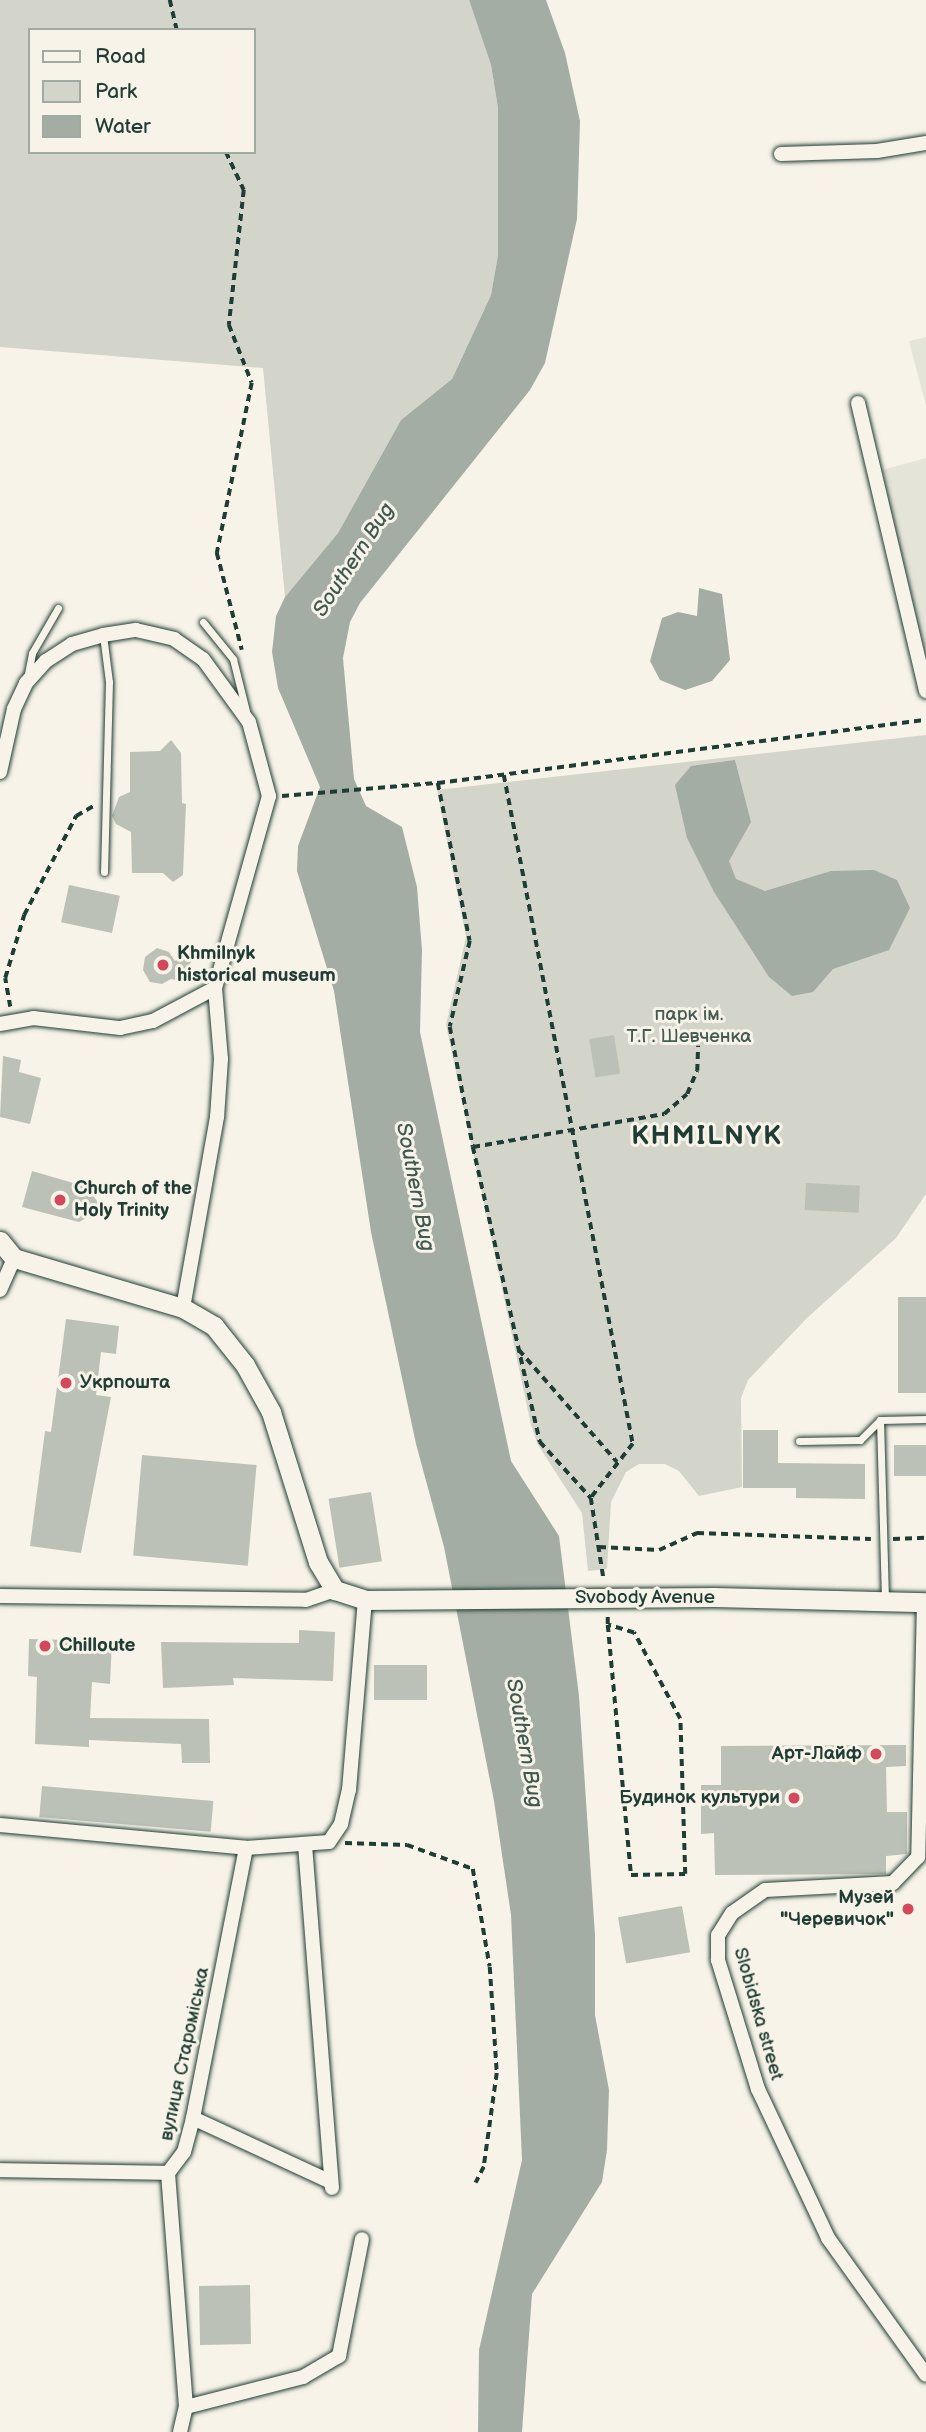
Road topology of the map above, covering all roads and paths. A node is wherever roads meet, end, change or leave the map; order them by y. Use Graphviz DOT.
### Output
graph roads {
  1 [pos="170,0"];
  2 [pos="177,28"];
  3 [pos="926,143"];
  4 [pos="227,154"];
  5 [pos="781,154"];
  6 [pos="858,403"];
  7 [pos="58,608"];
  8 [pos="203,622"];
  9 [pos="103,635"];
  10 [pos="243,655"];
  11 [pos="26,683"];
  12 [pos="926,691"];
  13 [pos="926,720"];
  14 [pos="249,722"];
  15 [pos="0,772"];
  16 [pos="504,775"];
  17 [pos="438,783"];
  18 [pos="295,796"];
  19 [pos="106,799"];
  20 [pos="104,872"];
  21 [pos="215,988"];
  22 [pos="6,1022"];
  23 [pos="698,1046"];
  24 [pos="573,1130"];
  25 [pos="473,1147"];
  26 [pos="0,1241"];
  27 [pos="14,1258"];
  28 [pos="0,1290"];
  29 [pos="183,1308"];
  30 [pos="517,1348"];
  31 [pos="926,1419"];
  32 [pos="880,1420"];
  33 [pos="799,1441"];
  34 [pos="618,1463"];
  35 [pos="591,1497"];
  36 [pos="926,1538"];
  37 [pos="883,1539"];
  38 [pos="598,1547"];
  39 [pos="335,1590"];
  40 [pos="0,1596"];
  41 [pos="599,1597"];
  42 [pos="365,1600"];
  43 [pos="885,1601"];
  44 [pos="925,1602"];
  45 [pos="608,1625"];
  46 [pos="0,1825"];
  47 [pos="329,1842"];
  48 [pos="305,1845"];
  49 [pos="246,1848"];
  50 [pos="193,2118"];
  51 [pos="0,2170"];
  52 [pos="168,2173"];
  53 [pos="475,2183"];
  54 [pos="362,2239"];
  55 [pos="926,2375"];
  56 [pos="186,2407"];
  57 [pos="180,2432"];
  1 -- 2 [label="path"];
  3 -- 5 [label="street"];
  4 -- 10 [label="path"];
  6 -- 12 [label="street"];
  7 -- 11 [label="lane"];
  8 -- 14 [label="lane"];
  9 -- 11 [label="street"];
  9 -- 14 [label="street"];
  9 -- 19 [label="lane"];
  11 -- 15 [label="street"];
  13 -- 16 [label="path"];
  14 -- 21 [label="street"];
  16 -- 17 [label="path"];
  16 -- 24 [label="path"];
  17 -- 18 [label="path"];
  17 -- 25 [label="path"];
  19 -- 20 [label="lane"];
  19 -- 22 [label="path"];
  21 -- 22 [label="street"];
  21 -- 29 [label="street"];
  23 -- 24 [label="path"];
  24 -- 25 [label="path"];
  24 -- 34 [label="path"];
  25 -- 30 [label="path"];
  26 -- 27 [label="main road"];
  27 -- 28 [label="street"];
  27 -- 29 [label="main road"];
  29 -- 39 [label="main road"];
  30 -- 34 [label="path"];
  30 -- 35 [label="path"];
  31 -- 32 [label="lane"];
  32 -- 33 [label="lane"];
  32 -- 37 [label="lane"];
  34 -- 35 [label="path"];
  35 -- 38 [label="path"];
  36 -- 37 [label="path"];
  37 -- 38 [label="path"];
  37 -- 43 [label="lane"];
  38 -- 41 [label="path"];
  39 -- 40 [label="street"];
  39 -- 42 [label="main road, Svobody Avenue"];
  41 -- 42 [label="main road, Svobody Avenue"];
  41 -- 43 [label="main road, Svobody Avenue"];
  42 -- 47 [label="street"];
  43 -- 44 [label="main road, Svobody Avenue"];
  44 -- 55 [label="street, Slobidska street"];
  45 -- 45 [label="path"];
  46 -- 49 [label="street"];
  47 -- 48 [label="street"];
  47 -- 53 [label="path"];
  48 -- 49 [label="street"];
  48 -- 50 [label="street"];
  49 -- 50 [label="street, вулиця Староміська"];
  50 -- 52 [label="street, вулиця Староміська"];
  51 -- 52 [label="street"];
  52 -- 56 [label="street"];
  54 -- 56 [label="street"];
  56 -- 57 [label="street"];
}
